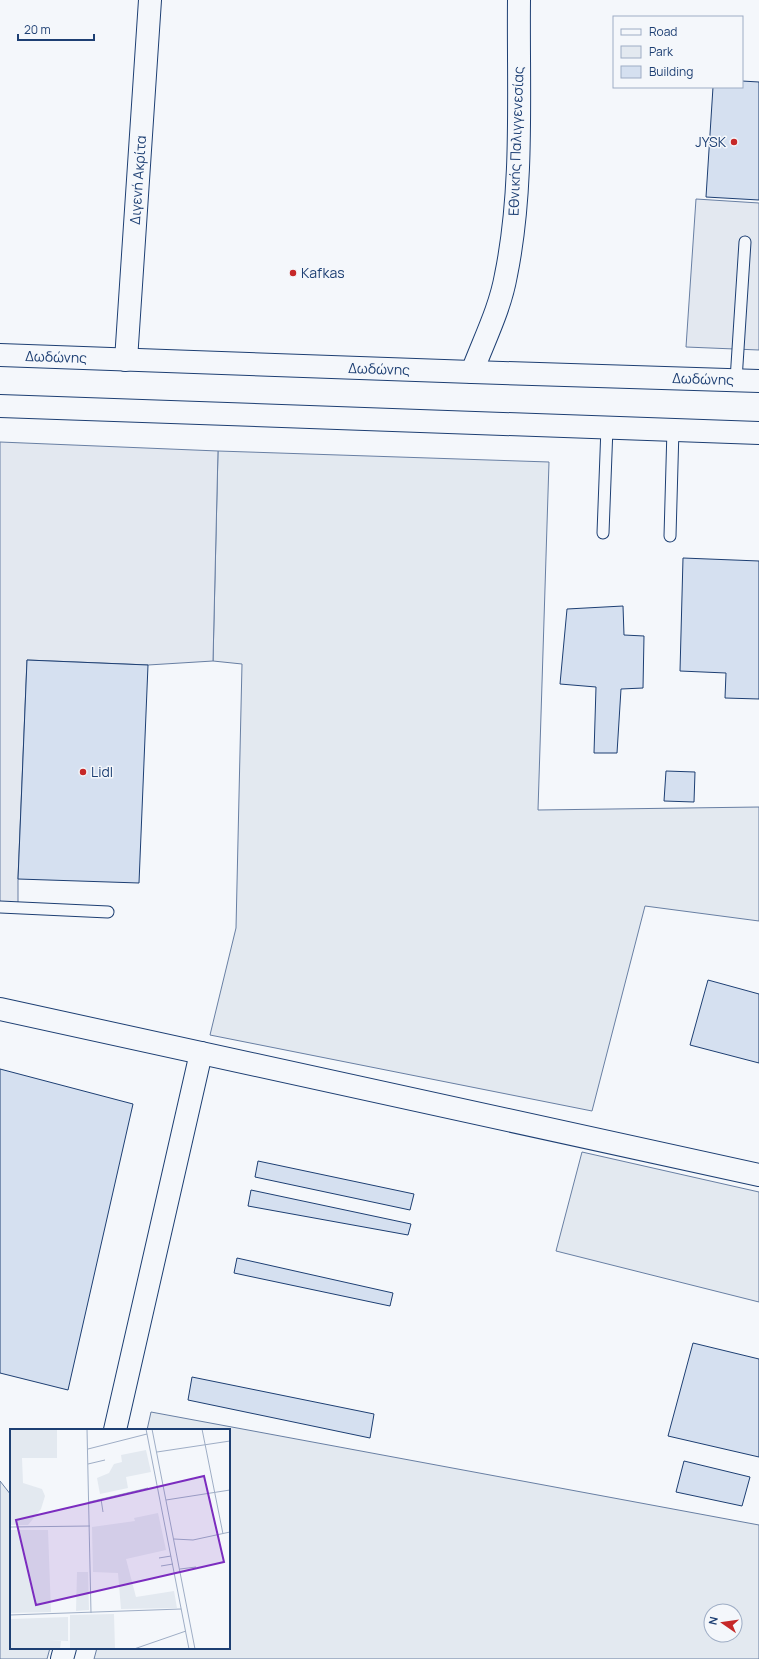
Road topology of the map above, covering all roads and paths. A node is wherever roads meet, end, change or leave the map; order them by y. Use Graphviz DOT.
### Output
graph roads {
  1 [pos="150,0"];
  2 [pos="519,0"];
  3 [pos="745,242"];
  4 [pos="0,354"];
  5 [pos="126,360"];
  6 [pos="472,372"];
  7 [pos="736,380"];
  8 [pos="759,381"];
  9 [pos="0,406"];
  10 [pos="607,427"];
  11 [pos="673,429"];
  12 [pos="759,433"];
  13 [pos="603,533"];
  14 [pos="670,536"];
  15 [pos="0,907"];
  16 [pos="108,912"];
  17 [pos="0,1010"];
  18 [pos="201,1053"];
  19 [pos="759,1175"];
  20 [pos="115,1429"];
  21 [pos="65,1649"];
  22 [pos="62,1659"];
  1 -- 5 [label="street, Διγενή Ακρίτα"];
  2 -- 6 [label="street, Εθνικής Παλιγγενεσίας"];
  3 -- 7 [label="lane"];
  4 -- 5 [label="street, Δωδώνης"];
  5 -- 6 [label="street, Δωδώνης"];
  6 -- 7 [label="street, Δωδώνης"];
  7 -- 8 [label="street, Δωδώνης"];
  9 -- 10 [label="street"];
  10 -- 11 [label="street"];
  10 -- 13 [label="lane"];
  11 -- 12 [label="street"];
  11 -- 14 [label="lane"];
  15 -- 16 [label="lane"];
  17 -- 18 [label="street"];
  18 -- 19 [label="street"];
  18 -- 20 [label="street"];
  21 -- 22 [label="street"];
}
